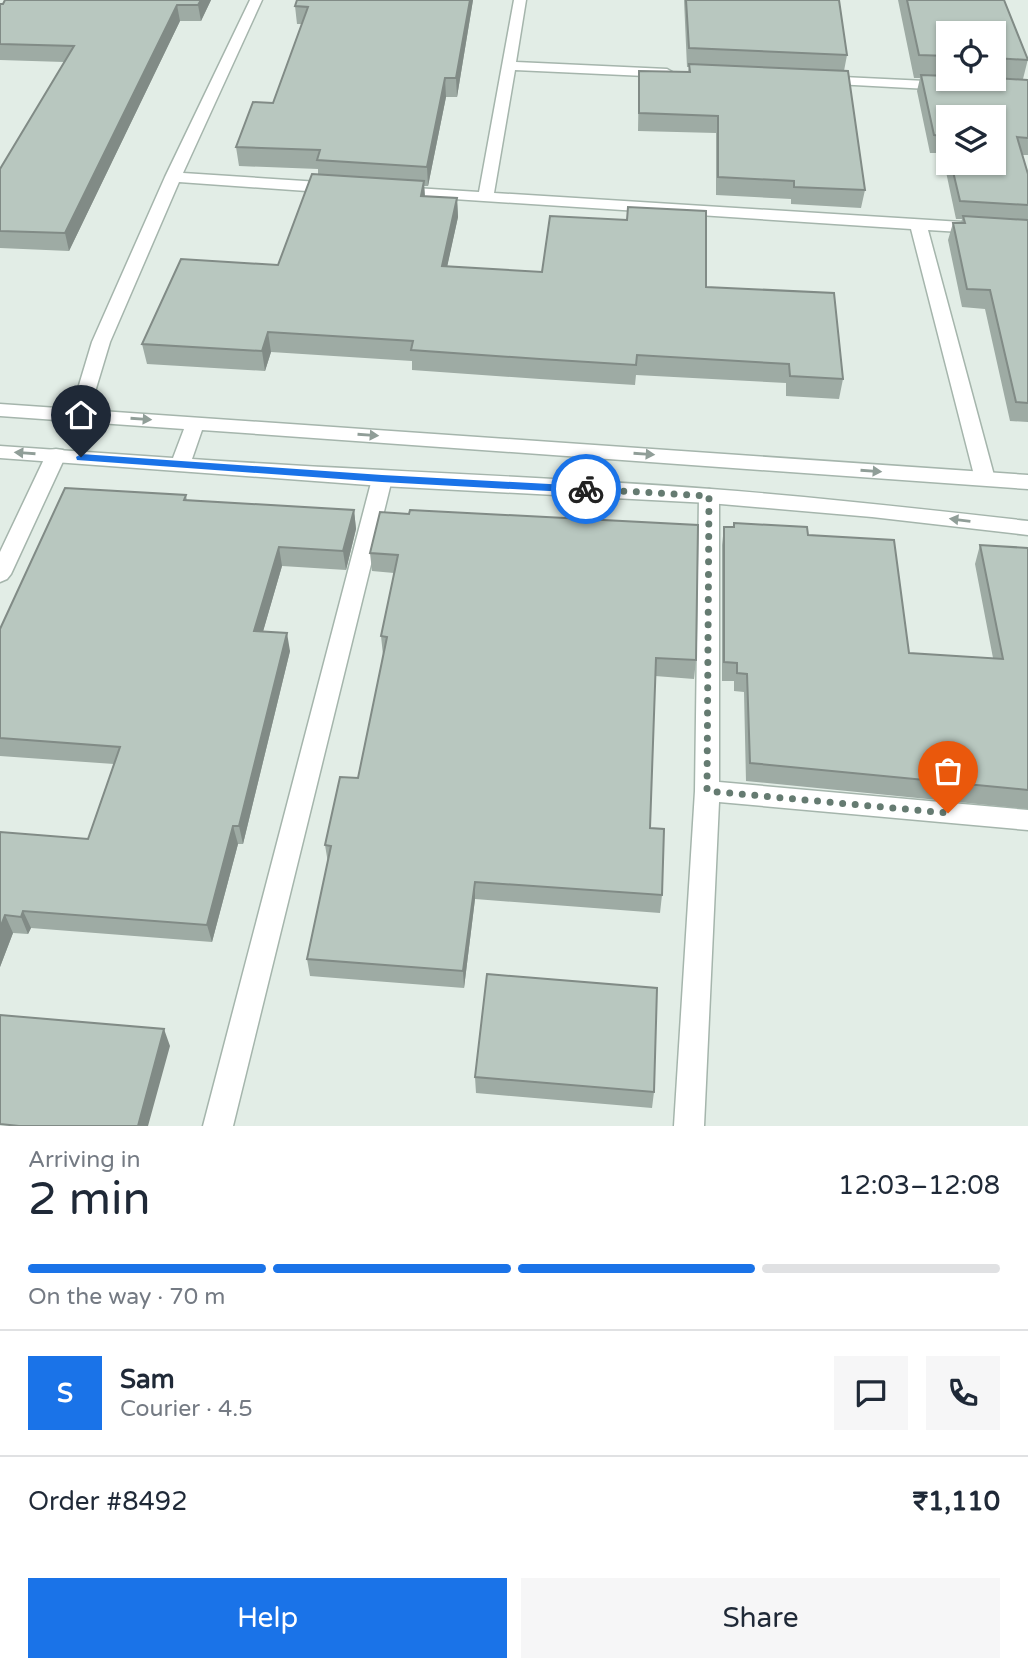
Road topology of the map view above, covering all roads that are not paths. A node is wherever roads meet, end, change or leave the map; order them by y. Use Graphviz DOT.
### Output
graph roads {
  1 [pos="256,0"];
  2 [pos="520,0"];
  3 [pos="509,66"];
  4 [pos="686,74"];
  5 [pos="809,80"];
  6 [pos="936,86"];
  7 [pos="173,177"];
  8 [pos="350,189"];
  9 [pos="377,190"];
  10 [pos="486,197"];
  11 [pos="918,224"];
  12 [pos="1028,231"];
  13 [pos="0,410"];
  14 [pos="79,415"];
  15 [pos="196,422"];
  16 [pos="0,452"];
  17 [pos="57,455"];
  18 [pos="180,464"];
  19 [pos="382,479"];
  20 [pos="985,479"];
  21 [pos="1028,482"];
  22 [pos="709,496"];
  23 [pos="1028,528"];
  24 [pos="0,573"];
  25 [pos="707,791"];
  26 [pos="1028,820"];
  27 [pos="218,1126"];
  28 [pos="689,1126"];
  1 -- 7 [label="street"];
  2 -- 3 [label="street"];
  3 -- 4 [label="street"];
  3 -- 10 [label="street"];
  5 -- 6 [label="street"];
  7 -- 8 [label="street"];
  7 -- 14 [label="street"];
  9 -- 10 [label="street"];
  10 -- 11 [label="street"];
  11 -- 12 [label="street"];
  11 -- 20 [label="street"];
  13 -- 14 [label="street"];
  14 -- 15 [label="street, one-way"];
  15 -- 18 [label="street"];
  15 -- 20 [label="street, one-way"];
  17 -- 16 [label="street, one-way"];
  17 -- 18 [label="street"];
  17 -- 24 [label="street"];
  18 -- 19 [label="street"];
  19 -- 22 [label="street"];
  19 -- 27 [label="street"];
  20 -- 21 [label="street"];
  23 -- 22 [label="street, one-way"];
  22 -- 25 [label="street"];
  25 -- 26 [label="street"];
  25 -- 28 [label="street"];
}
